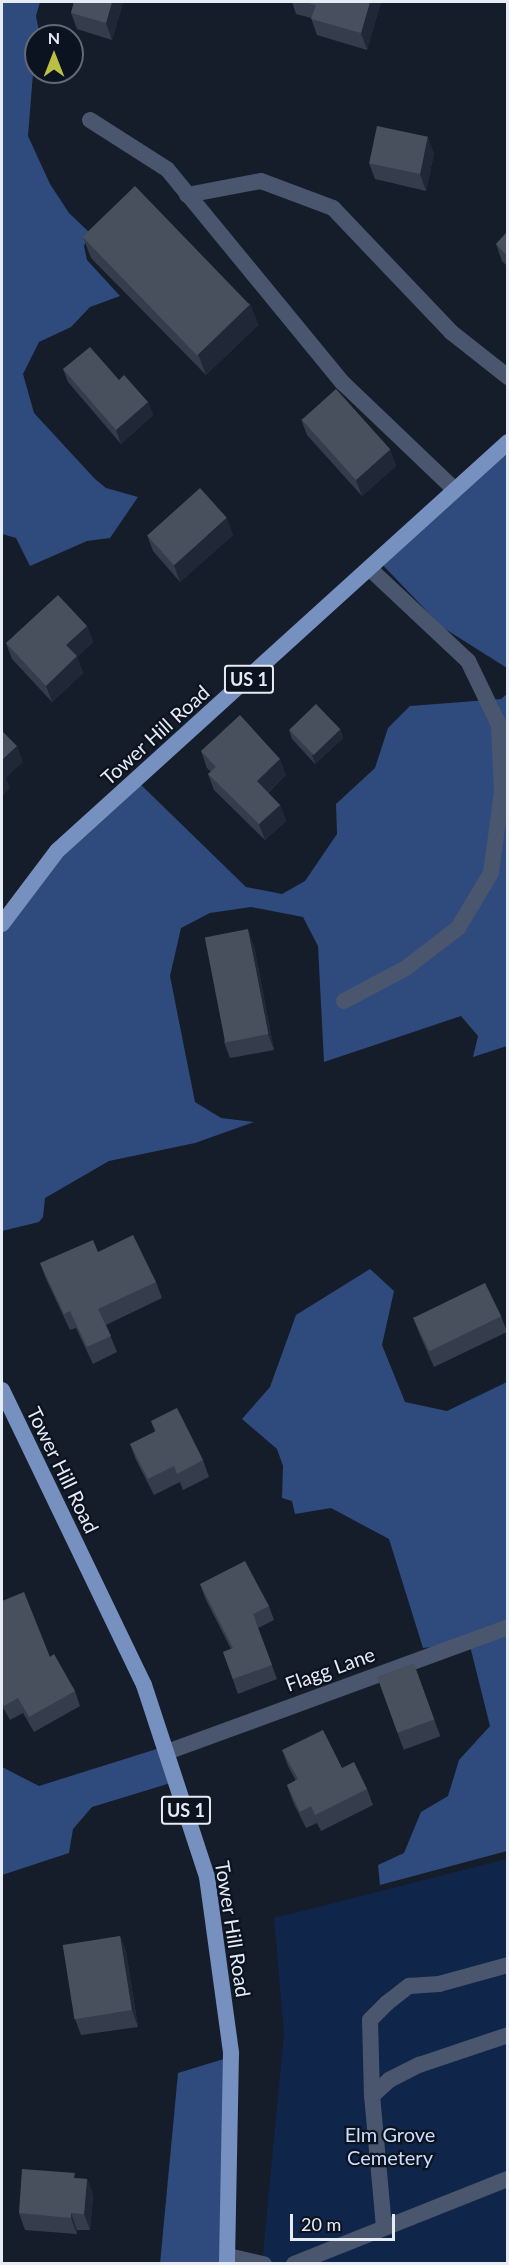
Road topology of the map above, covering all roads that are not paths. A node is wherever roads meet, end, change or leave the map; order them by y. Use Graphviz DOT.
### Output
graph roads {
  1 [pos="90,120"];
  2 [pos="187,195"];
  3 [pos="507,377"];
  4 [pos="507,442"];
  5 [pos="456,490"];
  6 [pos="370,569"];
  7 [pos="2,924"];
  8 [pos="344,1001"];
  9 [pos="2,1390"];
  10 [pos="7,1417"];
  11 [pos="507,1628"];
  12 [pos="167,1752"];
  13 [pos="507,1965"];
  14 [pos="507,2035"];
  15 [pos="372,2096"];
  16 [pos="507,2179"];
  17 [pos="384,2227"];
  18 [pos="227,2260"];
  19 [pos="264,2264"];
  20 [pos="294,2264"];
  1 -- 2 [label="street"];
  2 -- 3 [label="street"];
  2 -- 5 [label="street"];
  4 -- 5 [label="main road, Tower Hill Road / US 1"];
  5 -- 6 [label="main road, Tower Hill Road / US 1"];
  6 -- 7 [label="main road, Tower Hill Road / US 1"];
  6 -- 8 [label="street"];
  9 -- 10 [label="main road, Tower Hill Road / US 1"];
  10 -- 12 [label="main road, Tower Hill Road / US 1"];
  11 -- 12 [label="street, Flagg Lane"];
  12 -- 18 [label="main road, Tower Hill Road / US 1"];
  13 -- 15 [label="street"];
  14 -- 15 [label="street"];
  15 -- 17 [label="street"];
  16 -- 17 [label="street"];
  17 -- 20 [label="street"];
  18 -- 19 [label="street"];
}
